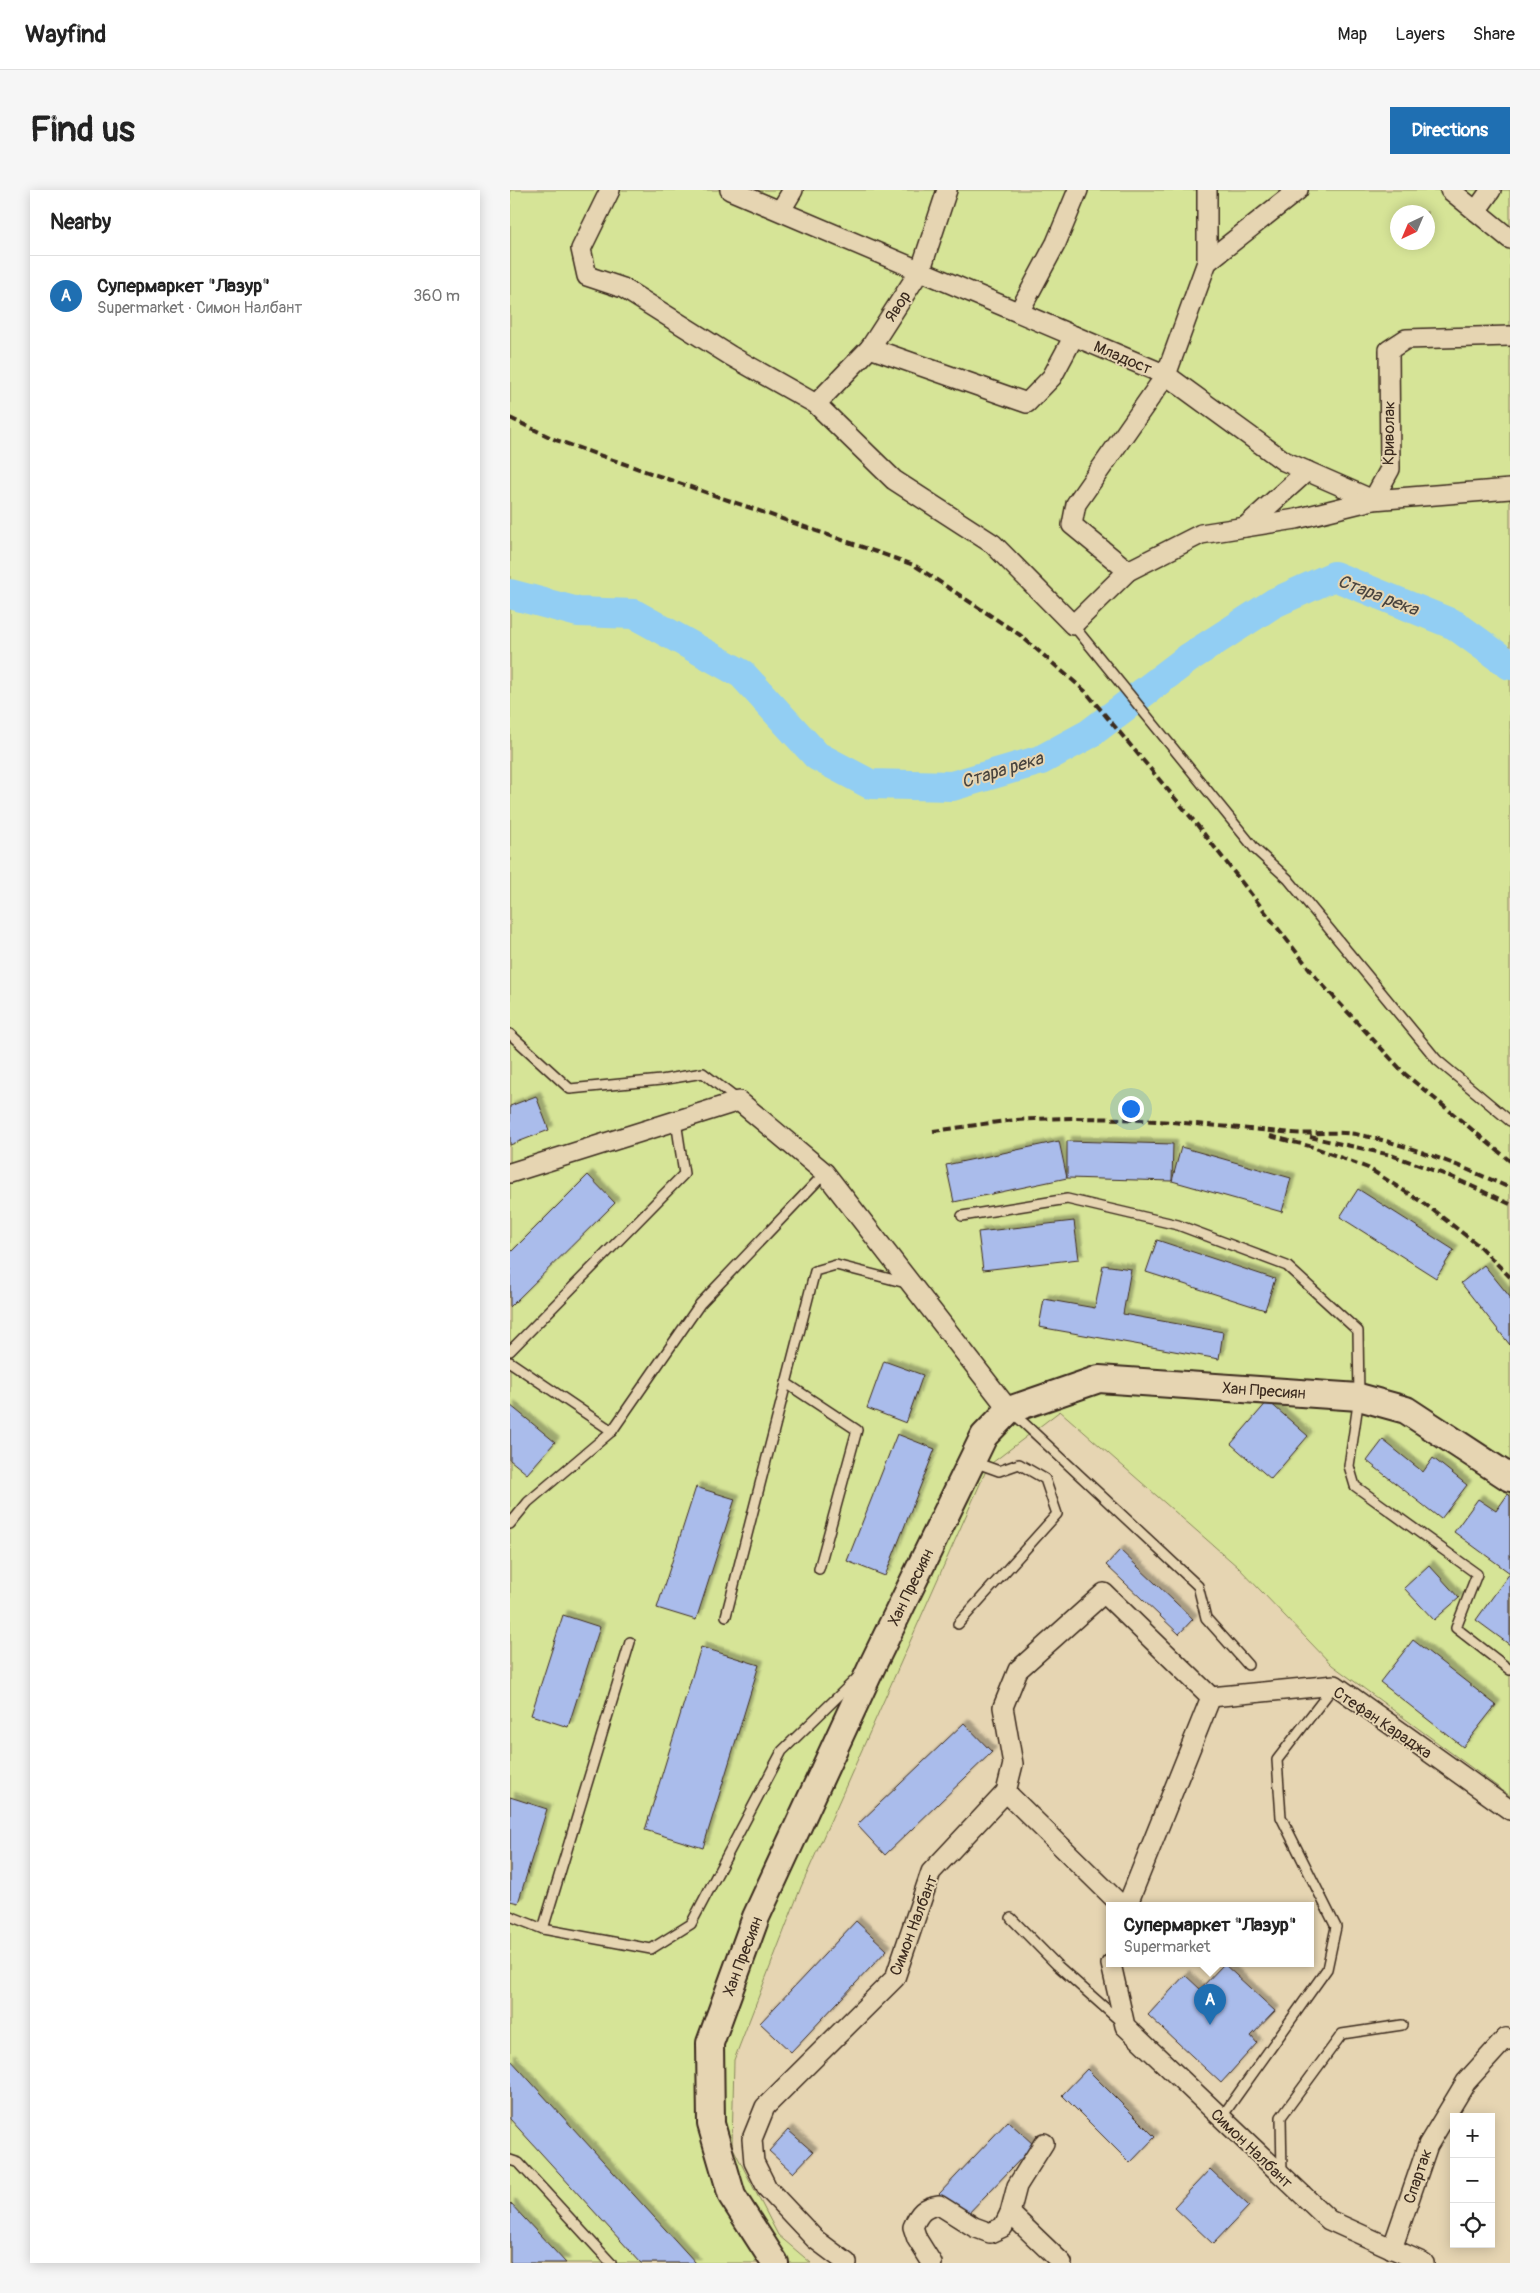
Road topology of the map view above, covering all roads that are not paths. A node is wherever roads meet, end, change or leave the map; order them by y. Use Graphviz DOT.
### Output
graph roads {
  1 [pos="610,190"];
  2 [pos="730,190"];
  3 [pos="792,190"];
  4 [pos="947,190"];
  5 [pos="1078,190"];
  6 [pos="1207,190"];
  7 [pos="1298,190"];
  8 [pos="1450,190"];
  9 [pos="1491,190"];
  10 [pos="781,210"];
  11 [pos="1476,211"];
  12 [pos="1510,238"];
  13 [pos="1207,262"];
  14 [pos="921,269"];
  15 [pos="1018,312"];
  16 [pos="1074,336"];
  17 [pos="1510,336"];
  18 [pos="870,348"];
  19 [pos="1166,375"];
  20 [pos="816,404"];
  21 [pos="1307,471"];
  22 [pos="1510,489"];
  23 [pos="1373,500"];
  24 [pos="1245,527"];
  25 [pos="1128,571"];
  26 [pos="1073,625"];
  27 [pos="510,1034"];
  28 [pos="739,1101"];
  29 [pos="676,1121"];
  30 [pos="1510,1121"];
  31 [pos="510,1173"];
  32 [pos="825,1173"];
  33 [pos="962,1216"];
  34 [pos="911,1284"];
  35 [pos="510,1351"];
  36 [pos="510,1362"];
  37 [pos="786,1383"];
  38 [pos="1359,1397"];
  39 [pos="1009,1410"];
  40 [pos="612,1431"];
  41 [pos="970,1461"];
  42 [pos="1510,1478"];
  43 [pos="510,1524"];
  44 [pos="819,1569"];
  45 [pos="726,1616"];
  46 [pos="958,1624"];
  47 [pos="630,1642"];
  48 [pos="874,1662"];
  49 [pos="1248,1665"];
  50 [pos="1510,1670"];
  51 [pos="1335,1685"];
  52 [pos="1211,1697"];
  53 [pos="1006,1792"];
  54 [pos="1510,1810"];
  55 [pos="1118,1902"];
  56 [pos="1129,1902"];
  57 [pos="510,1916"];
  58 [pos="1011,1918"];
  59 [pos="543,1929"];
  60 [pos="1112,1967"];
  61 [pos="1402,2025"];
  62 [pos="1125,2026"];
  63 [pos="1508,2039"];
  64 [pos="1221,2118"];
  65 [pos="1044,2143"];
  66 [pos="510,2160"];
  67 [pos="1282,2176"];
  68 [pos="1010,2212"];
  69 [pos="1392,2249"];
  70 [pos="611,2263"];
  71 [pos="775,2263"];
  72 [pos="847,2263"];
  73 [pos="932,2263"];
  74 [pos="1062,2263"];
  75 [pos="1424,2263"];
  1 -- 20 [label="street"];
  2 -- 10 [label="street, Младост"];
  3 -- 10 [label="street"];
  4 -- 14 [label="street, Явор"];
  5 -- 15 [label="street"];
  6 -- 13 [label="street"];
  7 -- 13 [label="street"];
  8 -- 11 [label="street"];
  9 -- 11 [label="street"];
  10 -- 14 [label="street, Младост"];
  11 -- 12 [label="street"];
  13 -- 19 [label="street"];
  14 -- 15 [label="street, Младост"];
  14 -- 18 [label="street, Явор"];
  15 -- 16 [label="street, Младост"];
  16 -- 18 [label="street"];
  16 -- 19 [label="street, Младост"];
  17 -- 23 [label="street, Криволак"];
  18 -- 20 [label="street, Явор"];
  19 -- 21 [label="street, Младост"];
  19 -- 25 [label="street"];
  20 -- 26 [label="street"];
  21 -- 23 [label="street, Младост"];
  21 -- 24 [label="street"];
  22 -- 23 [label="street, Младост"];
  23 -- 24 [label="street"];
  24 -- 25 [label="street"];
  25 -- 26 [label="street"];
  26 -- 30 [label="lane"];
  27 -- 28 [label="lane"];
  28 -- 29 [label="street"];
  28 -- 32 [label="street"];
  29 -- 31 [label="street"];
  29 -- 35 [label="lane"];
  32 -- 34 [label="street"];
  32 -- 40 [label="lane"];
  33 -- 38 [label="lane"];
  34 -- 37 [label="lane"];
  34 -- 39 [label="street"];
  36 -- 40 [label="lane"];
  37 -- 44 [label="lane"];
  37 -- 45 [label="lane"];
  38 -- 39 [label="street, Хан Пресиян"];
  38 -- 42 [label="street, Хан Пресиян"];
  38 -- 50 [label="lane"];
  39 -- 41 [label="street, Хан Пресиян"];
  39 -- 49 [label="lane"];
  40 -- 43 [label="lane"];
  41 -- 46 [label="lane"];
  41 -- 48 [label="street, Хан Пресиян"];
  47 -- 59 [label="lane"];
  48 -- 59 [label="lane"];
  48 -- 71 [label="street, Хан Пресиян"];
  51 -- 52 [label="street, Стефан Караджа"];
  51 -- 54 [label="street, Стефан Караджа"];
  51 -- 64 [label="lane"];
  52 -- 53 [label="street, Симон Налбант"];
  52 -- 56 [label="street"];
  53 -- 55 [label="street"];
  53 -- 72 [label="street, Симон Налбант"];
  57 -- 59 [label="lane"];
  58 -- 62 [label="lane"];
  60 -- 62 [label="street"];
  61 -- 67 [label="lane"];
  62 -- 64 [label="street, Симон Налбант"];
  63 -- 69 [label="street, Спартак"];
  64 -- 67 [label="street, Симон Налбант"];
  65 -- 68 [label="street"];
  66 -- 70 [label="lane"];
  67 -- 69 [label="street, Симон Налбант"];
  68 -- 73 [label="street"];
  68 -- 74 [label="street"];
  69 -- 75 [label="street, Симон Налбант"];
}
